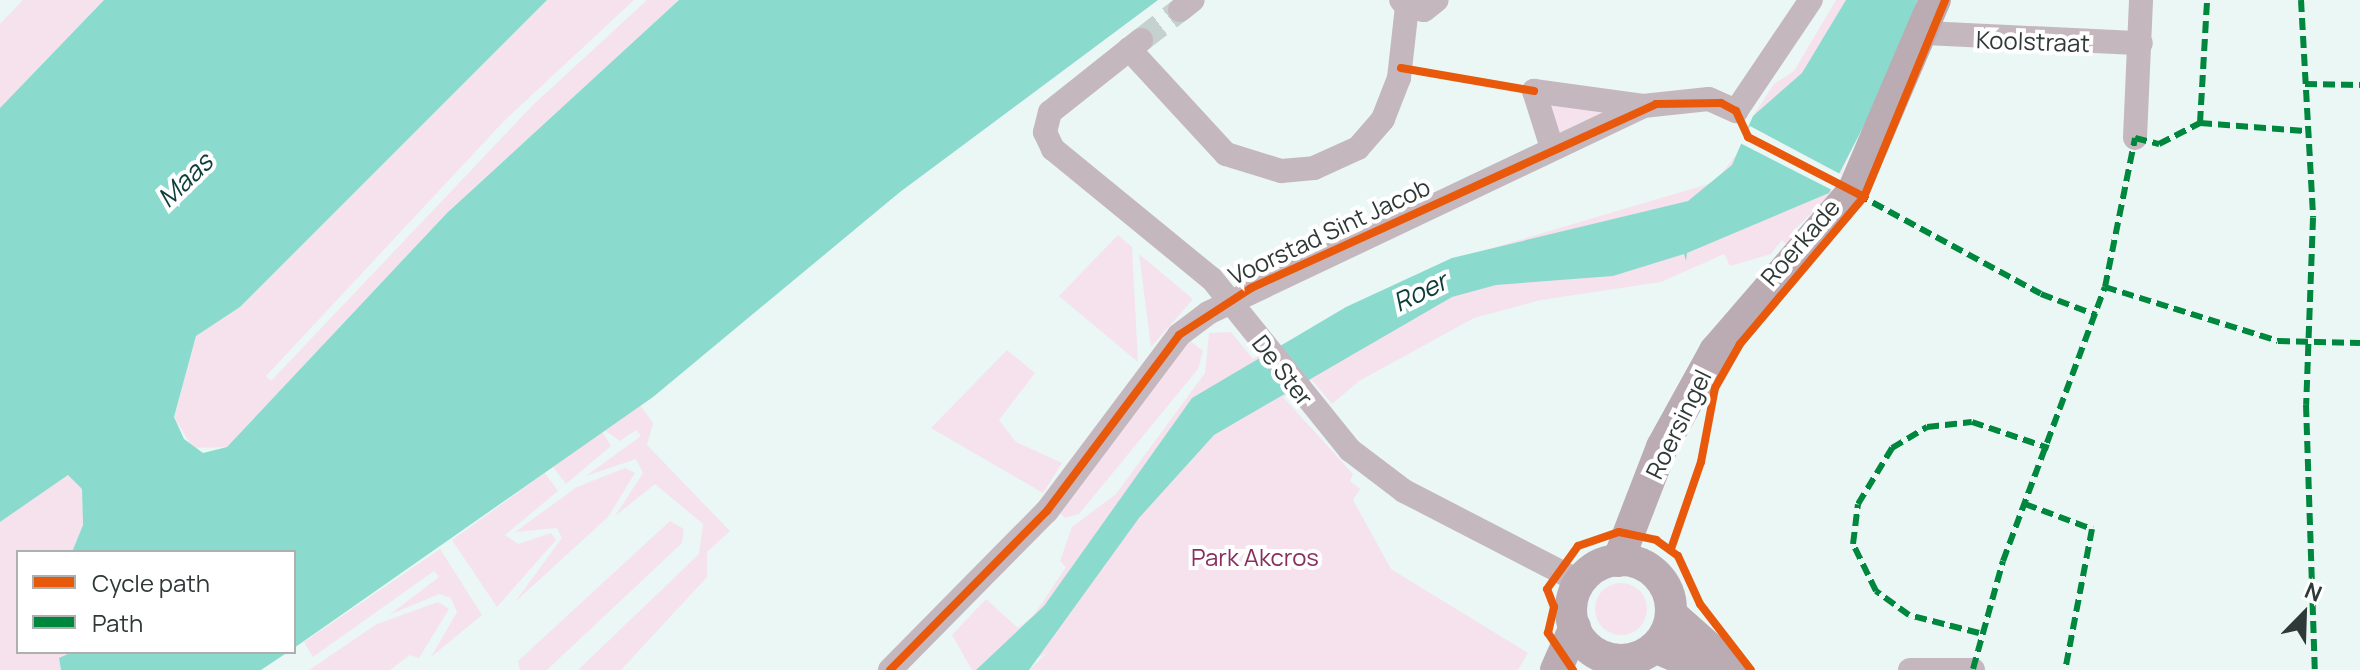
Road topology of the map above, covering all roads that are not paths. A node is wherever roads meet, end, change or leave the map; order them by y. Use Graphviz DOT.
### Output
graph roads {
  1 [pos="1437,0"];
  2 [pos="1811,0"];
  3 [pos="1935,0"];
  4 [pos="2141,0"];
  5 [pos="1404,4"];
  6 [pos="1925,33"];
  7 [pos="2141,43"];
  8 [pos="1643,106"];
  9 [pos="2135,138"];
  10 [pos="1552,148"];
  11 [pos="1853,191"];
  12 [pos="1229,301"];
  13 [pos="1618,561"];
  14 [pos="1580,582"];
  15 [pos="1671,614"];
  16 [pos="1575,627"];
  17 [pos="1655,647"];
  18 [pos="1597,664"];
  19 [pos="890,670"];
  20 [pos="1556,670"];
  21 [pos="1707,670"];
  22 [pos="1734,670"];
  23 [pos="1910,670"];
  24 [pos="1973,670"];
  1 -- 5 [label="street"];
  2 -- 8 [label="street, Voorstad Sint Jacob"];
  3 -- 6 [label="main road, Roerkade"];
  4 -- 7 [label="street"];
  5 -- 12 [label="street, De Ster"];
  6 -- 7 [label="street, Koolstraat"];
  6 -- 11 [label="main road, Roerkade"];
  7 -- 9 [label="street"];
  8 -- 10 [label="street, Voorstad Sint Jacob"];
  8 -- 10 [label="street, Voorstad Sint Jacob"];
  10 -- 12 [label="street, Voorstad Sint Jacob"];
  11 -- 13 [label="main road, Roersingel"];
  12 -- 14 [label="street, De Ster"];
  12 -- 19 [label="street, Voorstad Sint Jacob"];
  13 -- 14 [label="main road"];
  13 -- 15 [label="main road"];
  14 -- 16 [label="main road"];
  15 -- 17 [label="main road"];
  15 -- 22 [label="main road"];
  16 -- 18 [label="main road"];
  16 -- 20 [label="main road"];
  17 -- 18 [label="main road"];
  17 -- 21 [label="main road"];
  23 -- 24 [label="street"];
}
